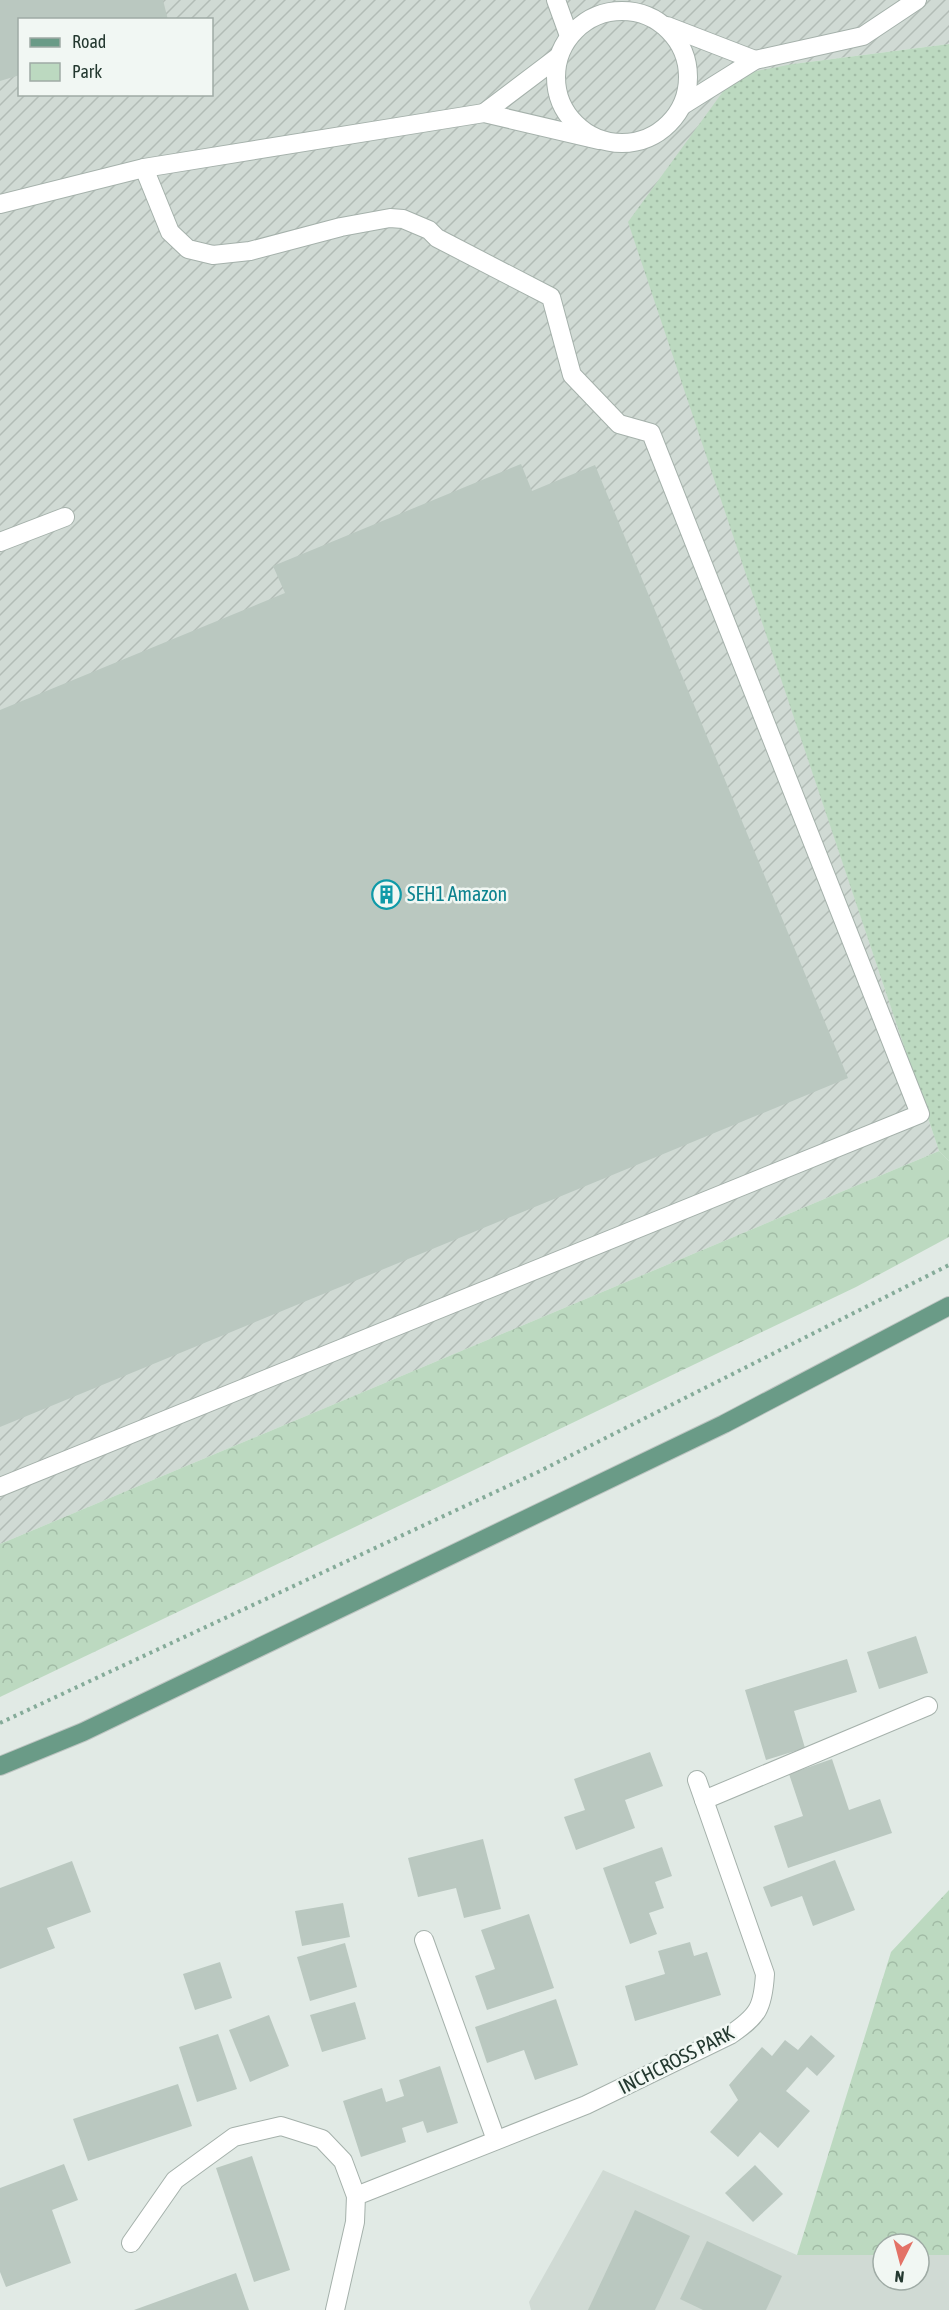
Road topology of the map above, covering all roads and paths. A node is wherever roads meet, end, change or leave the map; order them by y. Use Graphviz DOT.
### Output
graph roads {
  1 [pos="556,0"];
  2 [pos="594,0"];
  3 [pos="917,0"];
  4 [pos="617,11"];
  5 [pos="661,24"];
  6 [pos="569,36"];
  7 [pos="558,57"];
  8 [pos="755,60"];
  9 [pos="683,105"];
  10 [pos="484,113"];
  11 [pos="599,140"];
  12 [pos="144,168"];
  13 [pos="0,204"];
  14 [pos="65,517"];
  15 [pos="0,542"];
  16 [pos="949,1265"];
  17 [pos="949,1306"];
  18 [pos="0,1487"];
  19 [pos="928,1706"];
  20 [pos="0,1723"];
  21 [pos="0,1766"];
  22 [pos="697,1780"];
  23 [pos="704,1800"];
  24 [pos="424,1940"];
  25 [pos="496,2140"];
  26 [pos="356,2196"];
  27 [pos="131,2243"];
  28 [pos="335,2310"];
  1 -- 6 [label="street"];
  2 -- 4 [label="street"];
  3 -- 8 [label="street"];
  4 -- 5 [label="street"];
  4 -- 6 [label="street"];
  5 -- 8 [label="street"];
  5 -- 9 [label="street"];
  6 -- 7 [label="street"];
  7 -- 10 [label="street"];
  7 -- 11 [label="street"];
  8 -- 9 [label="street"];
  9 -- 11 [label="street"];
  10 -- 11 [label="street"];
  10 -- 12 [label="street"];
  12 -- 13 [label="street"];
  12 -- 18 [label="street"];
  14 -- 15 [label="street"];
  16 -- 20 [label="path"];
  17 -- 21 [label="main road"];
  19 -- 23 [label="street"];
  22 -- 23 [label="street, INCHCROSS PARK"];
  23 -- 25 [label="street, INCHCROSS PARK"];
  24 -- 25 [label="street"];
  25 -- 26 [label="street, INCHCROSS PARK"];
  26 -- 27 [label="street"];
  26 -- 28 [label="street"];
}
